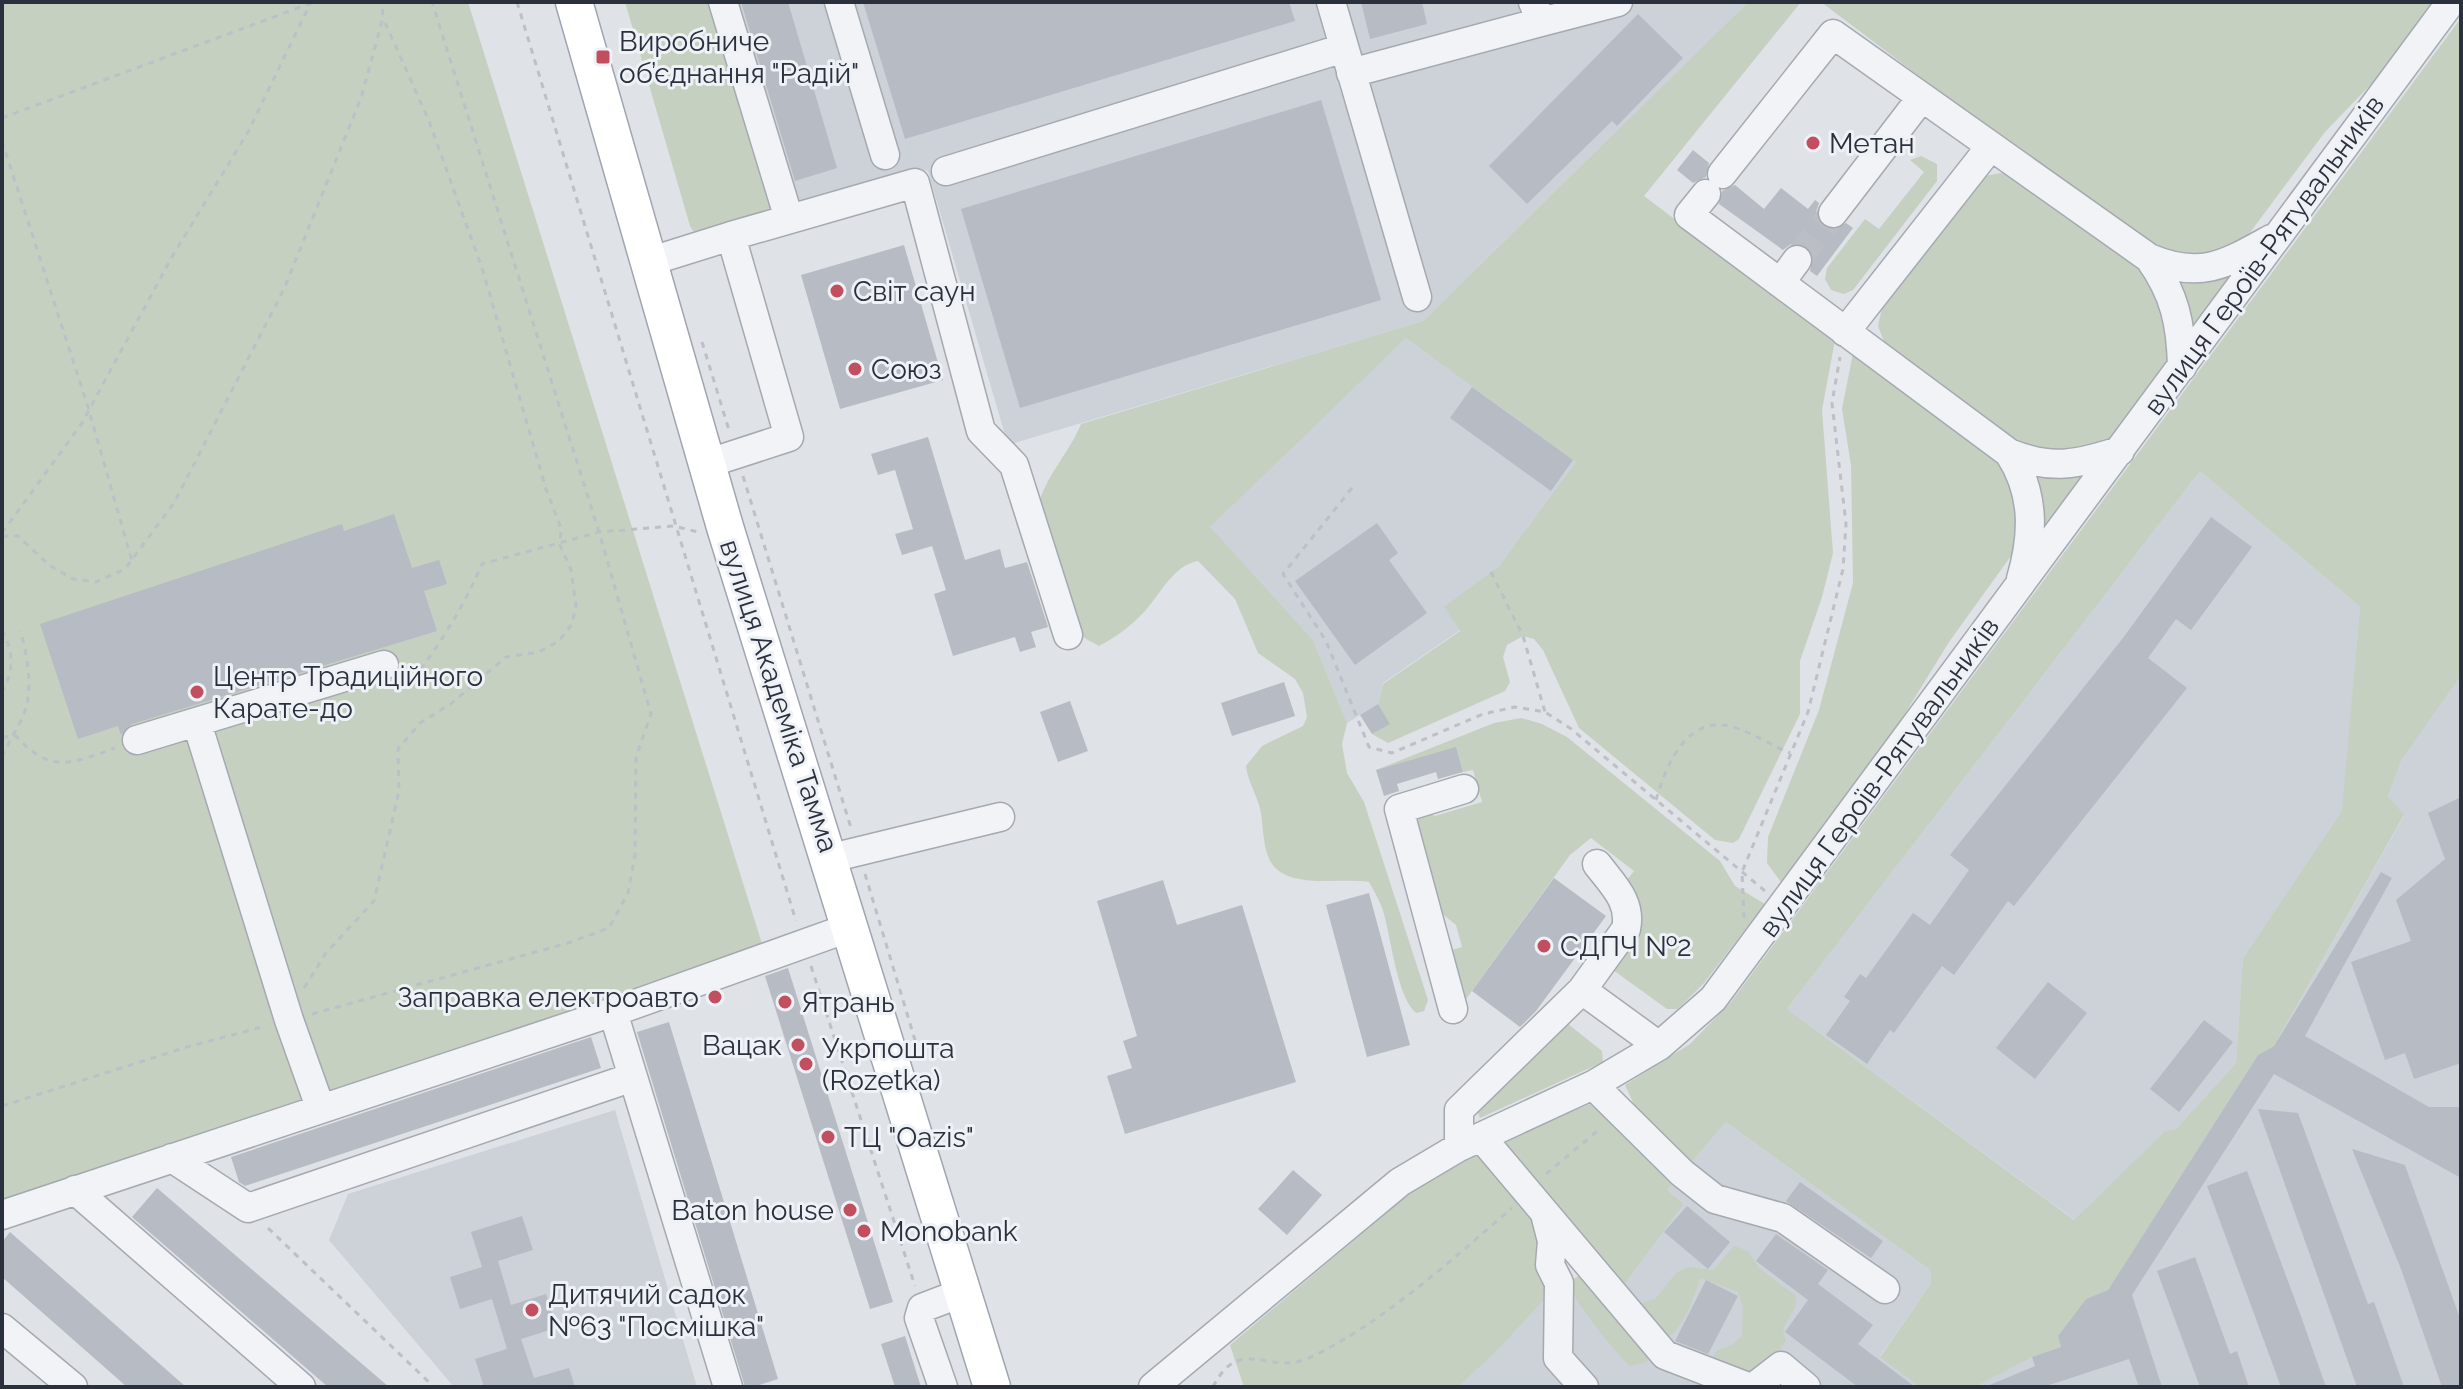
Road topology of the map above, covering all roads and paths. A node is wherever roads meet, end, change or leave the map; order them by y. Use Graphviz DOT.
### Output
graph roads {
  1 [pos="382,2"];
  2 [pos="432,2"];
  3 [pos="517,2"];
  4 [pos="574,2"];
  5 [pos="723,2"];
  6 [pos="839,2"];
  7 [pos="1331,2"];
  8 [pos="1618,2"];
  9 [pos="2451,2"];
  10 [pos="312,3"];
  11 [pos="1537,12"];
  12 [pos="383,18"];
  13 [pos="1348,60"];
  14 [pos="1922,97"];
  15 [pos="2,118"];
  16 [pos="2,141"];
  17 [pos="1991,146"];
  18 [pos="885,155"];
  19 [pos="946,171"];
  20 [pos="1833,213"];
  21 [pos="789,219"];
  22 [pos="731,236"];
  23 [pos="2277,236"];
  24 [pos="2149,258"];
  25 [pos="1797,260"];
  26 [pos="648,262"];
  27 [pos="1780,283"];
  28 [pos="1417,297"];
  29 [pos="1845,332"];
  30 [pos="702,339"];
  31 [pos="2182,367"];
  32 [pos="88,407"];
  33 [pos="2120,451"];
  34 [pos="2009,453"];
  35 [pos="723,459"];
  36 [pos="1352,488"];
  37 [pos="674,526"];
  38 [pos="725,527"];
  39 [pos="599,532"];
  40 [pos="2,534"];
  41 [pos="560,545"];
  42 [pos="132,561"];
  43 [pos="1491,572"];
  44 [pos="2017,591"];
  45 [pos="2,630"];
  46 [pos="21,631"];
  47 [pos="1068,635"];
  48 [pos="384,665"];
  49 [pos="2,691"];
  50 [pos="1545,712"];
  51 [pos="197,723"];
  52 [pos="11,734"];
  53 [pos="2,737"];
  54 [pos="137,740"];
  55 [pos="1791,753"];
  56 [pos="2,757"];
  57 [pos="1464,789"];
  58 [pos="1656,800"];
  59 [pos="1000,817"];
  60 [pos="845,856"];
  61 [pos="1597,864"];
  62 [pos="1742,872"];
  63 [pos="1784,907"];
  64 [pos="851,927"];
  65 [pos="804,945"];
  66 [pos="1746,958"];
  67 [pos="1582,990"];
  68 [pos="1453,1009"];
  69 [pos="613,1012"];
  70 [pos="289,1020"];
  71 [pos="1659,1046"];
  72 [pos="919,1052"];
  73 [pos="633,1077"];
  74 [pos="1593,1085"];
  75 [pos="2,1106"];
  76 [pos="320,1107"];
  77 [pos="1623,1115"];
  78 [pos="1470,1142"];
  79 [pos="172,1158"];
  80 [pos="75,1190"];
  81 [pos="1527,1194"];
  82 [pos="248,1208"];
  83 [pos="2,1215"];
  84 [pos="1546,1218"];
  85 [pos="1885,1289"];
  86 [pos="964,1292"];
  87 [pos="931,1305"];
  88 [pos="2,1328"];
  89 [pos="73,1387"];
  90 [pos="301,1387"];
  91 [pos="434,1387"];
  92 [pos="728,1387"];
  93 [pos="943,1387"];
  94 [pos="992,1387"];
  95 [pos="1153,1387"];
  96 [pos="1213,1387"];
  97 [pos="1584,1387"];
  98 [pos="1751,1387"];
  99 [pos="1806,1387"];
  1 -- 12 [label="path"];
  2 -- 39 [label="path"];
  3 -- 37 [label="path"];
  4 -- 26 [label="main road, вулиця Академіка Тамма"];
  5 -- 21 [label="street"];
  6 -- 18 [label="street"];
  7 -- 13 [label="street"];
  8 -- 11 [label="street"];
  9 -- 23 [label="street, вулиця Героїв-Рятувальників"];
  10 -- 15 [label="path"];
  10 -- 32 [label="path"];
  11 -- 13 [label="street"];
  12 -- 41 [label="path"];
  12 -- 42 [label="path"];
  13 -- 19 [label="street"];
  13 -- 28 [label="street"];
  14 -- 17 [label="street"];
  14 -- 20 [label="street"];
  14 -- 27 [label="street"];
  16 -- 32 [label="path"];
  17 -- 24 [label="street"];
  17 -- 29 [label="street"];
  21 -- 22 [label="street"];
  21 -- 47 [label="street"];
  22 -- 26 [label="street"];
  22 -- 35 [label="street"];
  23 -- 24 [label="street"];
  23 -- 31 [label="street, вулиця Героїв-Рятувальників"];
  24 -- 31 [label="street"];
  25 -- 27 [label="street"];
  26 -- 35 [label="main road, вулиця Академіка Тамма"];
  27 -- 29 [label="street"];
  29 -- 34 [label="street"];
  29 -- 55 [label="path"];
  30 -- 35 [label="path"];
  31 -- 33 [label="street, вулиця Героїв-Рятувальників"];
  32 -- 40 [label="path"];
  32 -- 42 [label="path"];
  33 -- 34 [label="street"];
  33 -- 44 [label="street, вулиця Героїв-Рятувальників"];
  34 -- 44 [label="street"];
  35 -- 38 [label="main road, вулиця Академіка Тамма"];
  35 -- 60 [label="path"];
  36 -- 50 [label="path"];
  37 -- 38 [label="path"];
  37 -- 39 [label="path"];
  37 -- 65 [label="path"];
  38 -- 60 [label="main road, вулиця Академіка Тамма"];
  39 -- 41 [label="path"];
  39 -- 70 [label="path"];
  40 -- 42 [label="path"];
  41 -- 48 [label="path"];
  41 -- 70 [label="path"];
  43 -- 50 [label="path"];
  44 -- 63 [label="street, вулиця Героїв-Рятувальників"];
  45 -- 49 [label="path"];
  46 -- 52 [label="path"];
  48 -- 51 [label="street"];
  50 -- 58 [label="path"];
  51 -- 54 [label="street"];
  51 -- 70 [label="street"];
  52 -- 53 [label="path"];
  52 -- 54 [label="path"];
  52 -- 56 [label="path"];
  55 -- 58 [label="path"];
  55 -- 62 [label="path"];
  57 -- 68 [label="street"];
  58 -- 62 [label="path"];
  59 -- 60 [label="street"];
  60 -- 64 [label="main road, вулиця Академіка Тамма"];
  60 -- 72 [label="path"];
  61 -- 67 [label="street"];
  62 -- 63 [label="path"];
  62 -- 66 [label="path"];
  63 -- 66 [label="street, вулиця Героїв-Рятувальників"];
  64 -- 65 [label="street"];
  64 -- 86 [label="main road, вулиця Академіка Тамма"];
  65 -- 69 [label="street"];
  65 -- 87 [label="path"];
  66 -- 71 [label="street, вулиця Героїв-Рятувальників"];
  67 -- 71 [label="street"];
  67 -- 78 [label="street"];
  69 -- 73 [label="street"];
  69 -- 76 [label="street"];
  70 -- 75 [label="path"];
  70 -- 76 [label="street"];
  71 -- 74 [label="street, вулиця Героїв-Рятувальників"];
  73 -- 82 [label="street"];
  73 -- 92 [label="street"];
  74 -- 77 [label="street"];
  74 -- 78 [label="street, вулиця Героїв-Рятувальників"];
  76 -- 79 [label="street"];
  77 -- 81 [label="path"];
  77 -- 85 [label="street"];
  78 -- 81 [label="street"];
  78 -- 95 [label="street, вулиця Героїв-Рятувальників"];
  79 -- 80 [label="street"];
  79 -- 82 [label="street"];
  80 -- 83 [label="street"];
  80 -- 90 [label="street"];
  81 -- 84 [label="street"];
  81 -- 96 [label="path"];
  82 -- 91 [label="path"];
  84 -- 97 [label="street"];
  84 -- 98 [label="street"];
  86 -- 87 [label="street"];
  86 -- 94 [label="main road, вулиця Академіка Тамма"];
  87 -- 93 [label="street"];
  88 -- 89 [label="street"];
  98 -- 99 [label="street"];
}
